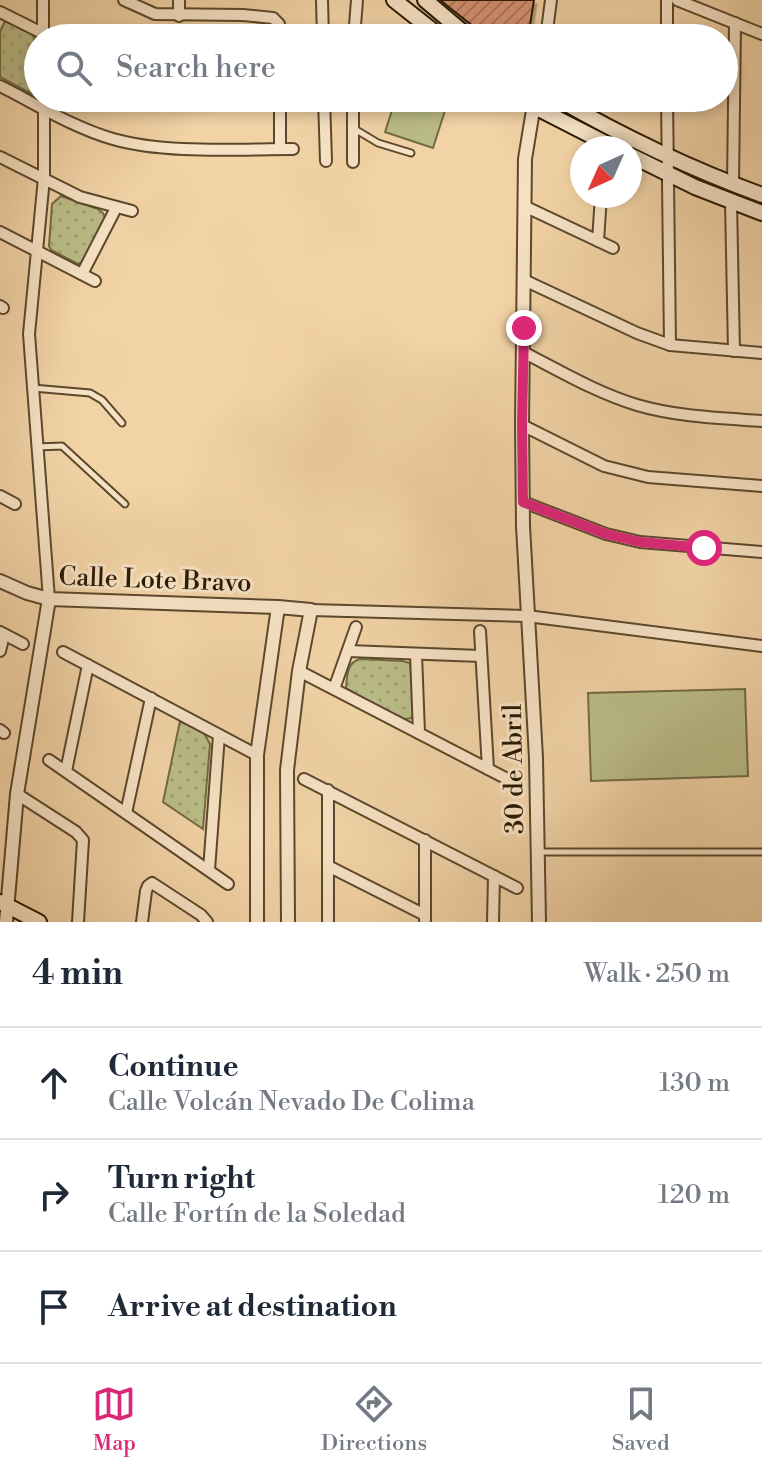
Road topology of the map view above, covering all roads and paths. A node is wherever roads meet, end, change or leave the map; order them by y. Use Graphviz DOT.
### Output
graph roads {
  1 [pos="43,0"];
  2 [pos="124,0"];
  3 [pos="179,0"];
  4 [pos="243,0"];
  5 [pos="322,0"];
  6 [pos="357,0"];
  7 [pos="394,0"];
  8 [pos="425,0"];
  9 [pos="551,0"];
  10 [pos="667,0"];
  11 [pos="677,0"];
  12 [pos="0,12"];
  13 [pos="243,15"];
  14 [pos="179,16"];
  15 [pos="735,23"];
  16 [pos="45,24"];
  17 [pos="279,24"];
  18 [pos="323,24"];
  19 [pos="355,24"];
  20 [pos="424,24"];
  21 [pos="453,24"];
  22 [pos="548,24"];
  23 [pos="667,24"];
  24 [pos="738,24"];
  25 [pos="24,25"];
  26 [pos="762,34"];
  27 [pos="0,86"];
  28 [pos="24,95"];
  29 [pos="44,112"];
  30 [pos="59,112"];
  31 [pos="280,112"];
  32 [pos="324,112"];
  33 [pos="353,112"];
  34 [pos="529,112"];
  35 [pos="549,112"];
  36 [pos="583,112"];
  37 [pos="667,112"];
  38 [pos="734,112"];
  39 [pos="353,128"];
  40 [pos="591,136"];
  41 [pos="280,149"];
  42 [pos="293,149"];
  43 [pos="411,153"];
  44 [pos="667,156"];
  45 [pos="0,157"];
  46 [pos="326,161"];
  47 [pos="642,161"];
  48 [pos="353,162"];
  49 [pos="667,173"];
  50 [pos="44,178"];
  51 [pos="733,184"];
  52 [pos="762,195"];
  53 [pos="731,202"];
  54 [pos="524,206"];
  55 [pos="116,208"];
  56 [pos="600,208"];
  57 [pos="132,211"];
  58 [pos="762,213"];
  59 [pos="0,232"];
  60 [pos="598,241"];
  61 [pos="613,248"];
  62 [pos="38,251"];
  63 [pos="82,274"];
  64 [pos="524,280"];
  65 [pos="95,281"];
  66 [pos="670,345"];
  67 [pos="734,351"];
  68 [pos="523,352"];
  69 [pos="762,353"];
  70 [pos="33,388"];
  71 [pos="762,421"];
  72 [pos="122,423"];
  73 [pos="522,425"];
  74 [pos="37,447"];
  75 [pos="762,486"];
  76 [pos="0,496"];
  77 [pos="523,502"];
  78 [pos="15,504"];
  79 [pos="125,504"];
  80 [pos="762,552"];
  81 [pos="0,581"];
  82 [pos="49,599"];
  83 [pos="278,607"];
  84 [pos="311,610"];
  85 [pos="527,616"];
  86 [pos="356,627"];
  87 [pos="480,631"];
  88 [pos="2,634"];
  89 [pos="23,644"];
  90 [pos="762,646"];
  91 [pos="0,651"];
  92 [pos="348,651"];
  93 [pos="63,652"];
  94 [pos="416,654"];
  95 [pos="481,656"];
  96 [pos="88,665"];
  97 [pos="299,671"];
  98 [pos="334,689"];
  99 [pos="151,698"];
  100 [pos="419,733"];
  101 [pos="219,735"];
  102 [pos="257,755"];
  103 [pos="49,760"];
  104 [pos="488,769"];
  105 [pos="66,771"];
  106 [pos="304,779"];
  107 [pos="513,782"];
  108 [pos="328,790"];
  109 [pos="17,794"];
  110 [pos="126,813"];
  111 [pos="425,840"];
  112 [pos="537,852"];
  113 [pos="762,852"];
  114 [pos="328,866"];
  115 [pos="209,870"];
  116 [pos="494,876"];
  117 [pos="228,884"];
  118 [pos="517,888"];
  119 [pos="4,904"];
  120 [pos="425,919"];
  121 [pos="6,922"];
  122 [pos="39,922"];
  123 [pos="78,922"];
  124 [pos="142,922"];
  125 [pos="207,922"];
  126 [pos="257,922"];
  127 [pos="288,922"];
  128 [pos="328,922"];
  129 [pos="493,922"];
  130 [pos="539,922"];
  1 -- 16 [label="street"];
  2 -- 14 [label="street"];
  3 -- 14 [label="street"];
  4 -- 13 [label="street"];
  5 -- 18 [label="street"];
  6 -- 19 [label="street"];
  7 -- 20 [label="main road"];
  8 -- 21 [label="main road"];
  9 -- 22 [label="street"];
  10 -- 23 [label="street"];
  11 -- 15 [label="street"];
  12 -- 25 [label="street"];
  13 -- 14 [label="street"];
  13 -- 17 [label="street"];
  24 -- 26 [label="street"];
  27 -- 28 [label="street"];
  29 -- 50 [label="street"];
  30 -- 41 [label="street"];
  31 -- 41 [label="street"];
  32 -- 46 [label="street"];
  33 -- 39 [label="street"];
  34 -- 54 [label="street, 30 de Abril"];
  35 -- 40 [label="main road"];
  36 -- 44 [label="main road"];
  37 -- 44 [label="street"];
  38 -- 51 [label="street"];
  39 -- 43 [label="lane"];
  39 -- 48 [label="street"];
  41 -- 42 [label="street"];
  44 -- 49 [label="street"];
  44 -- 51 [label="main road"];
  45 -- 50 [label="street"];
  47 -- 49 [label="main road"];
  49 -- 53 [label="main road"];
  49 -- 66 [label="street"];
  50 -- 55 [label="street"];
  50 -- 62 [label="street"];
  51 -- 52 [label="main road"];
  53 -- 58 [label="main road"];
  53 -- 67 [label="street"];
  54 -- 60 [label="street"];
  54 -- 64 [label="street, 30 de Abril"];
  55 -- 57 [label="street"];
  55 -- 63 [label="street"];
  56 -- 60 [label="street"];
  59 -- 62 [label="street"];
  60 -- 61 [label="street"];
  62 -- 63 [label="street"];
  62 -- 70 [label="street"];
  63 -- 65 [label="street"];
  64 -- 66 [label="street"];
  64 -- 68 [label="street, 30 de Abril"];
  66 -- 67 [label="street"];
  67 -- 69 [label="street"];
  68 -- 71 [label="street"];
  68 -- 73 [label="street, 30 de Abril"];
  70 -- 72 [label="lane"];
  70 -- 74 [label="street"];
  73 -- 75 [label="street"];
  73 -- 77 [label="street, 30 de Abril"];
  74 -- 79 [label="lane"];
  74 -- 82 [label="street"];
  76 -- 78 [label="street"];
  77 -- 80 [label="street"];
  77 -- 85 [label="street, 30 de Abril"];
  81 -- 82 [label="street, Calle Lote Bravo"];
  82 -- 83 [label="street, Calle Lote Bravo"];
  82 -- 109 [label="street"];
  83 -- 84 [label="street, Calle Lote Bravo"];
  83 -- 102 [label="street"];
  84 -- 85 [label="street"];
  84 -- 97 [label="street"];
  85 -- 90 [label="street"];
  85 -- 112 [label="street, 30 de Abril"];
  86 -- 92 [label="street"];
  87 -- 95 [label="street"];
  88 -- 89 [label="street"];
  88 -- 91 [label="street"];
  92 -- 94 [label="street"];
  92 -- 98 [label="street"];
  93 -- 96 [label="street"];
  94 -- 95 [label="street"];
  94 -- 100 [label="street"];
  95 -- 104 [label="street"];
  96 -- 99 [label="street"];
  96 -- 105 [label="street"];
  97 -- 98 [label="street"];
  97 -- 127 [label="street"];
  98 -- 100 [label="street"];
  99 -- 101 [label="street"];
  99 -- 110 [label="street"];
  100 -- 104 [label="street"];
  101 -- 102 [label="street"];
  101 -- 115 [label="street"];
  102 -- 126 [label="street"];
  103 -- 105 [label="street"];
  104 -- 107 [label="street"];
  105 -- 110 [label="street"];
  106 -- 108 [label="street"];
  108 -- 111 [label="street"];
  108 -- 114 [label="street"];
  109 -- 119 [label="street"];
  109 -- 123 [label="street"];
  110 -- 115 [label="street"];
  111 -- 116 [label="street"];
  111 -- 120 [label="street"];
  112 -- 113 [label="lane"];
  112 -- 130 [label="street, 30 de Abril"];
  114 -- 120 [label="street"];
  114 -- 128 [label="street"];
  115 -- 117 [label="street"];
  116 -- 118 [label="street"];
  116 -- 129 [label="street"];
  119 -- 121 [label="street"];
  119 -- 122 [label="main road"];
  124 -- 125 [label="street"];
}
